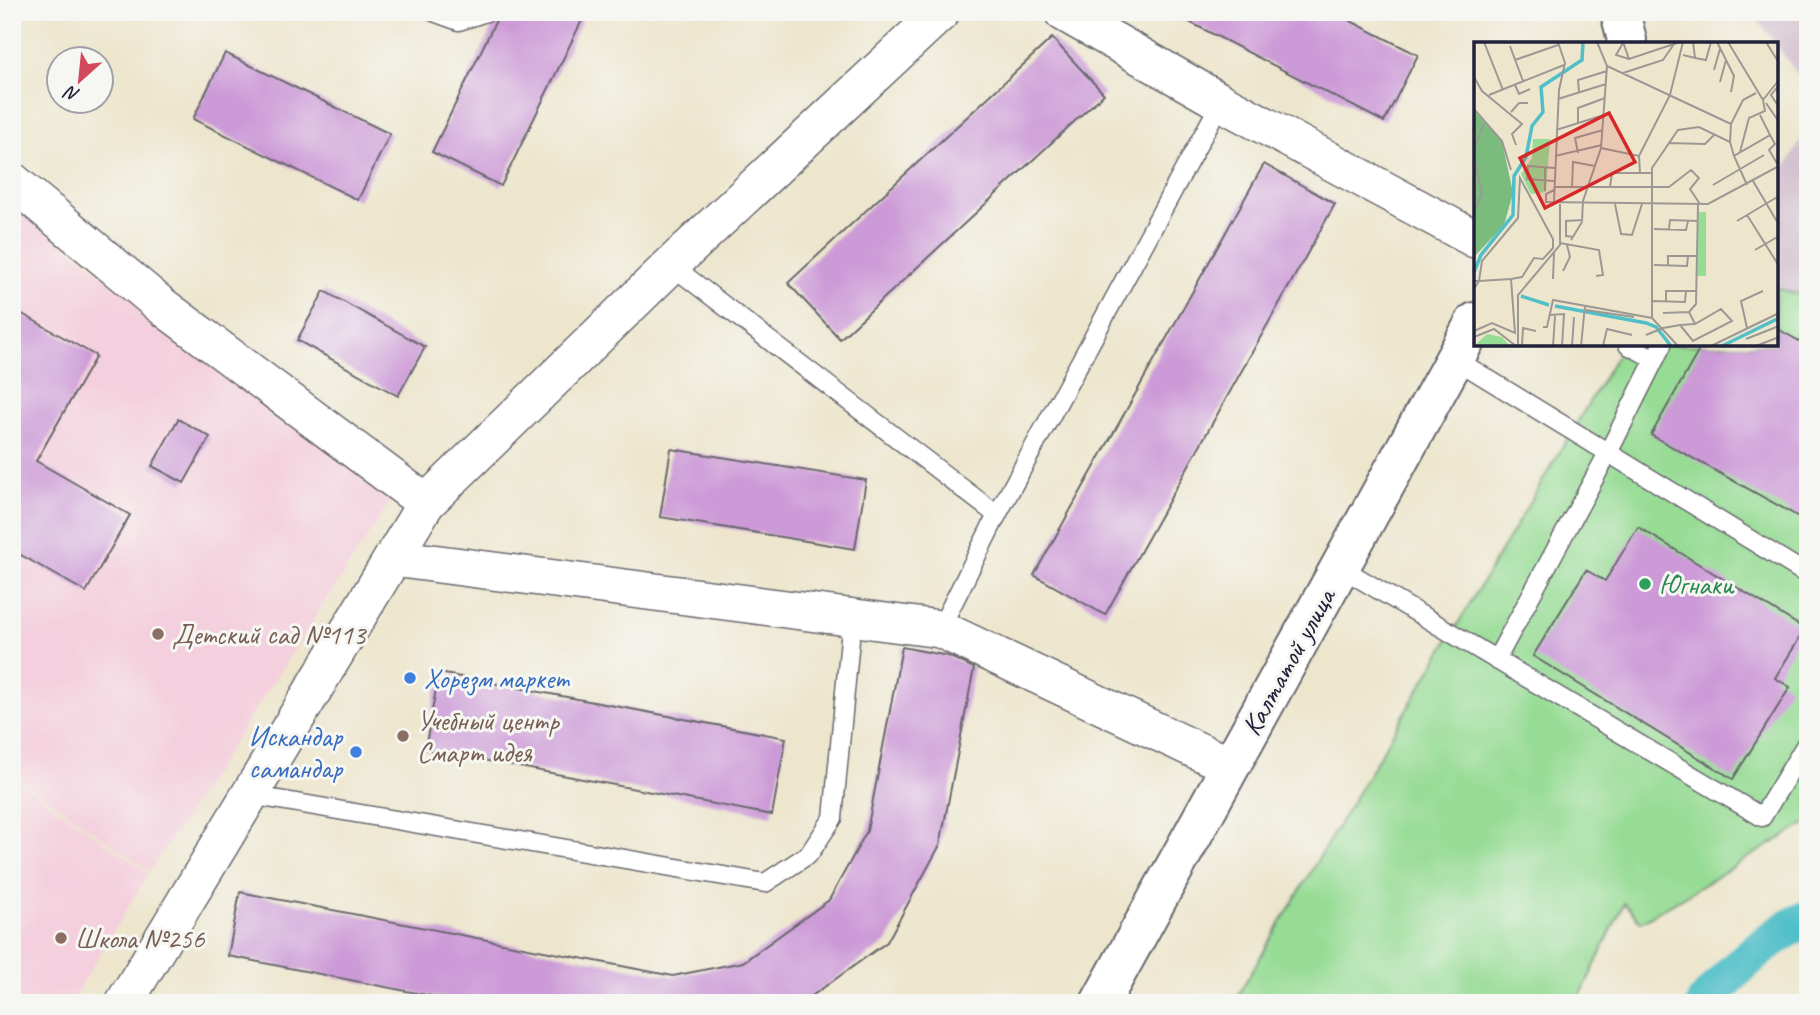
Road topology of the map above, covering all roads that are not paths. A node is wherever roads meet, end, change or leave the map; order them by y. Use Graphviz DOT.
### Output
graph roads {
  1 [pos="434,12"];
  2 [pos="486,12"];
  3 [pos="941,12"];
  4 [pos="1063,12"];
  5 [pos="1221,102"];
  6 [pos="12,181"];
  7 [pos="1474,238"];
  8 [pos="671,265"];
  9 [pos="1474,324"];
  10 [pos="1632,346"];
  11 [pos="1658,352"];
  12 [pos="1455,359"];
  13 [pos="1608,453"];
  14 [pos="426,503"];
  15 [pos="997,514"];
  16 [pos="393,558"];
  17 [pos="1340,567"];
  18 [pos="1808,575"];
  19 [pos="852,618"];
  20 [pos="940,629"];
  21 [pos="1496,660"];
  22 [pos="1808,741"];
  23 [pos="1230,766"];
  24 [pos="250,795"];
  25 [pos="124,1003"];
  26 [pos="1100,1003"];
  1 -- 2 [label="lane"];
  3 -- 8 [label="street"];
  4 -- 5 [label="street"];
  5 -- 7 [label="street"];
  5 -- 15 [label="lane"];
  6 -- 14 [label="street"];
  8 -- 14 [label="street"];
  8 -- 15 [label="lane"];
  9 -- 12 [label="street, Калтатой улица"];
  10 -- 11 [label="lane"];
  11 -- 13 [label="lane"];
  12 -- 13 [label="lane"];
  12 -- 17 [label="street, Калтатой улица"];
  13 -- 18 [label="lane"];
  13 -- 21 [label="lane"];
  14 -- 16 [label="street"];
  15 -- 20 [label="lane"];
  16 -- 19 [label="street"];
  16 -- 24 [label="street"];
  17 -- 21 [label="lane"];
  17 -- 23 [label="street, Калтатой улица"];
  19 -- 20 [label="street"];
  19 -- 24 [label="lane"];
  20 -- 23 [label="street"];
  21 -- 22 [label="lane"];
  23 -- 26 [label="street, Калтатой улица"];
  24 -- 25 [label="street"];
}
